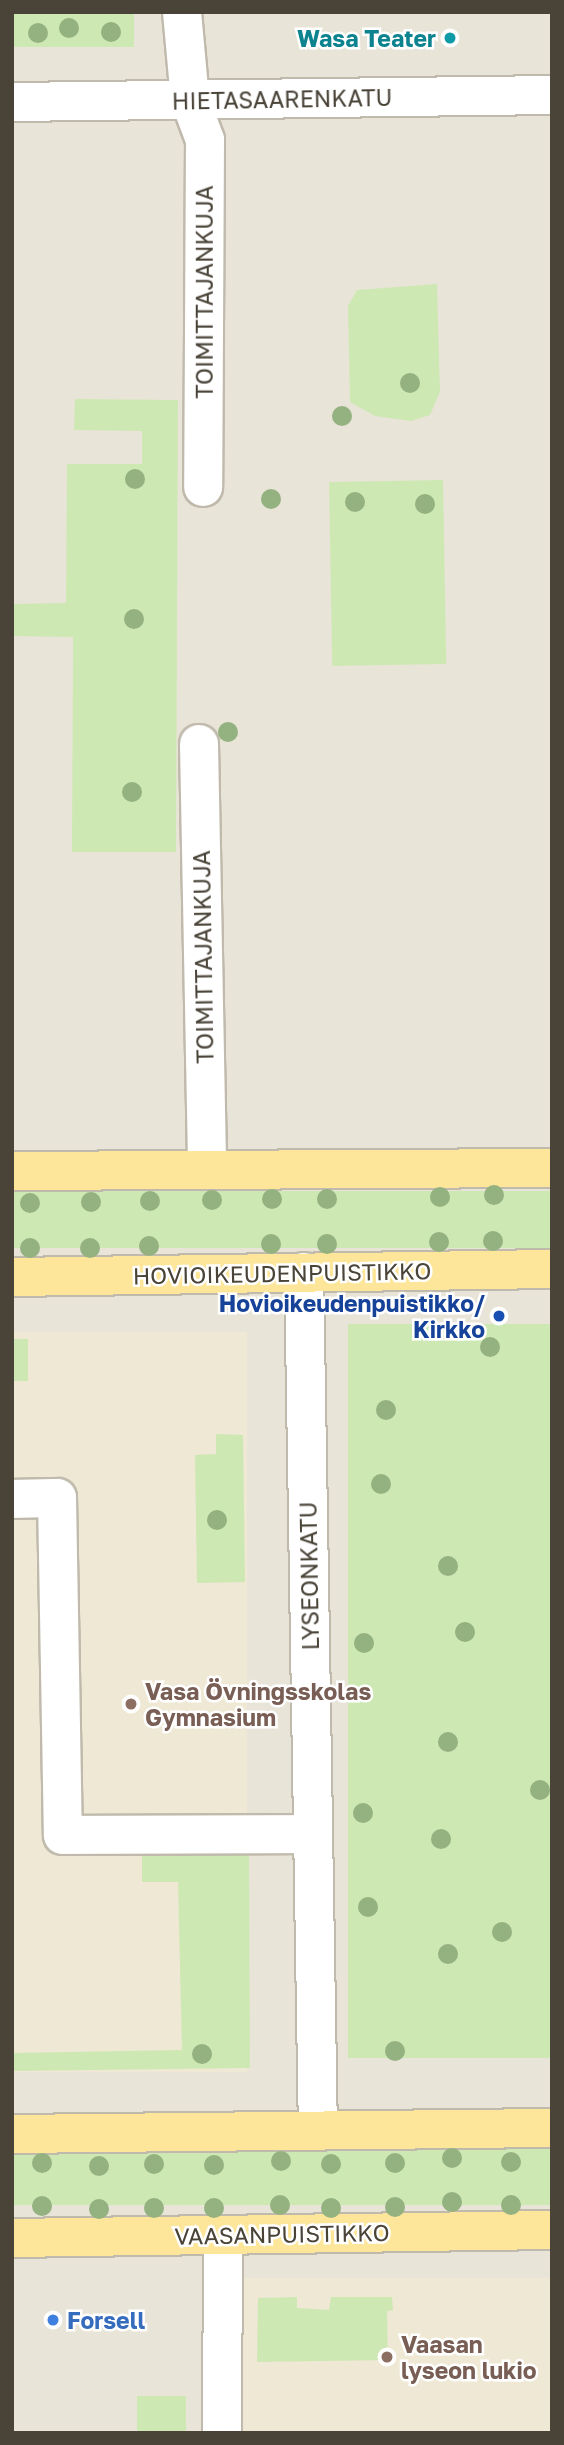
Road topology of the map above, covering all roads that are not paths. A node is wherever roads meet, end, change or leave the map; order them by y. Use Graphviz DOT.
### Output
graph roads {
  1 [pos="182,12"];
  2 [pos="552,95"];
  3 [pos="190,100"];
  4 [pos="12,102"];
  5 [pos="203,487"];
  6 [pos="199,744"];
  7 [pos="552,1168"];
  8 [pos="207,1169"];
  9 [pos="12,1171"];
  10 [pos="552,1269"];
  11 [pos="304,1272"];
  12 [pos="12,1277"];
  13 [pos="12,1499"];
  14 [pos="313,1834"];
  15 [pos="552,2128"];
  16 [pos="318,2131"];
  17 [pos="12,2134"];
  18 [pos="552,2230"];
  19 [pos="223,2235"];
  20 [pos="12,2238"];
  21 [pos="222,2433"];
  1 -- 3 [label="street, TOIMITTAJANKUJA"];
  2 -- 3 [label="street, HIETASAARENKATU"];
  3 -- 4 [label="street, HIETASAARENKATU"];
  3 -- 5 [label="street, TOIMITTAJANKUJA"];
  6 -- 8 [label="street, TOIMITTAJANKUJA"];
  7 -- 8 [label="main road"];
  8 -- 9 [label="main road"];
  10 -- 11 [label="main road, HOVIOIKEUDENPUISTIKKO"];
  11 -- 12 [label="main road, HOVIOIKEUDENPUISTIKKO"];
  11 -- 14 [label="street, LYSEONKATU"];
  13 -- 14 [label="street"];
  14 -- 16 [label="street, LYSEONKATU"];
  15 -- 16 [label="main road"];
  16 -- 17 [label="main road"];
  18 -- 19 [label="main road, VAASANPUISTIKKO"];
  19 -- 20 [label="main road, VAASANPUISTIKKO"];
  19 -- 21 [label="street"];
}
